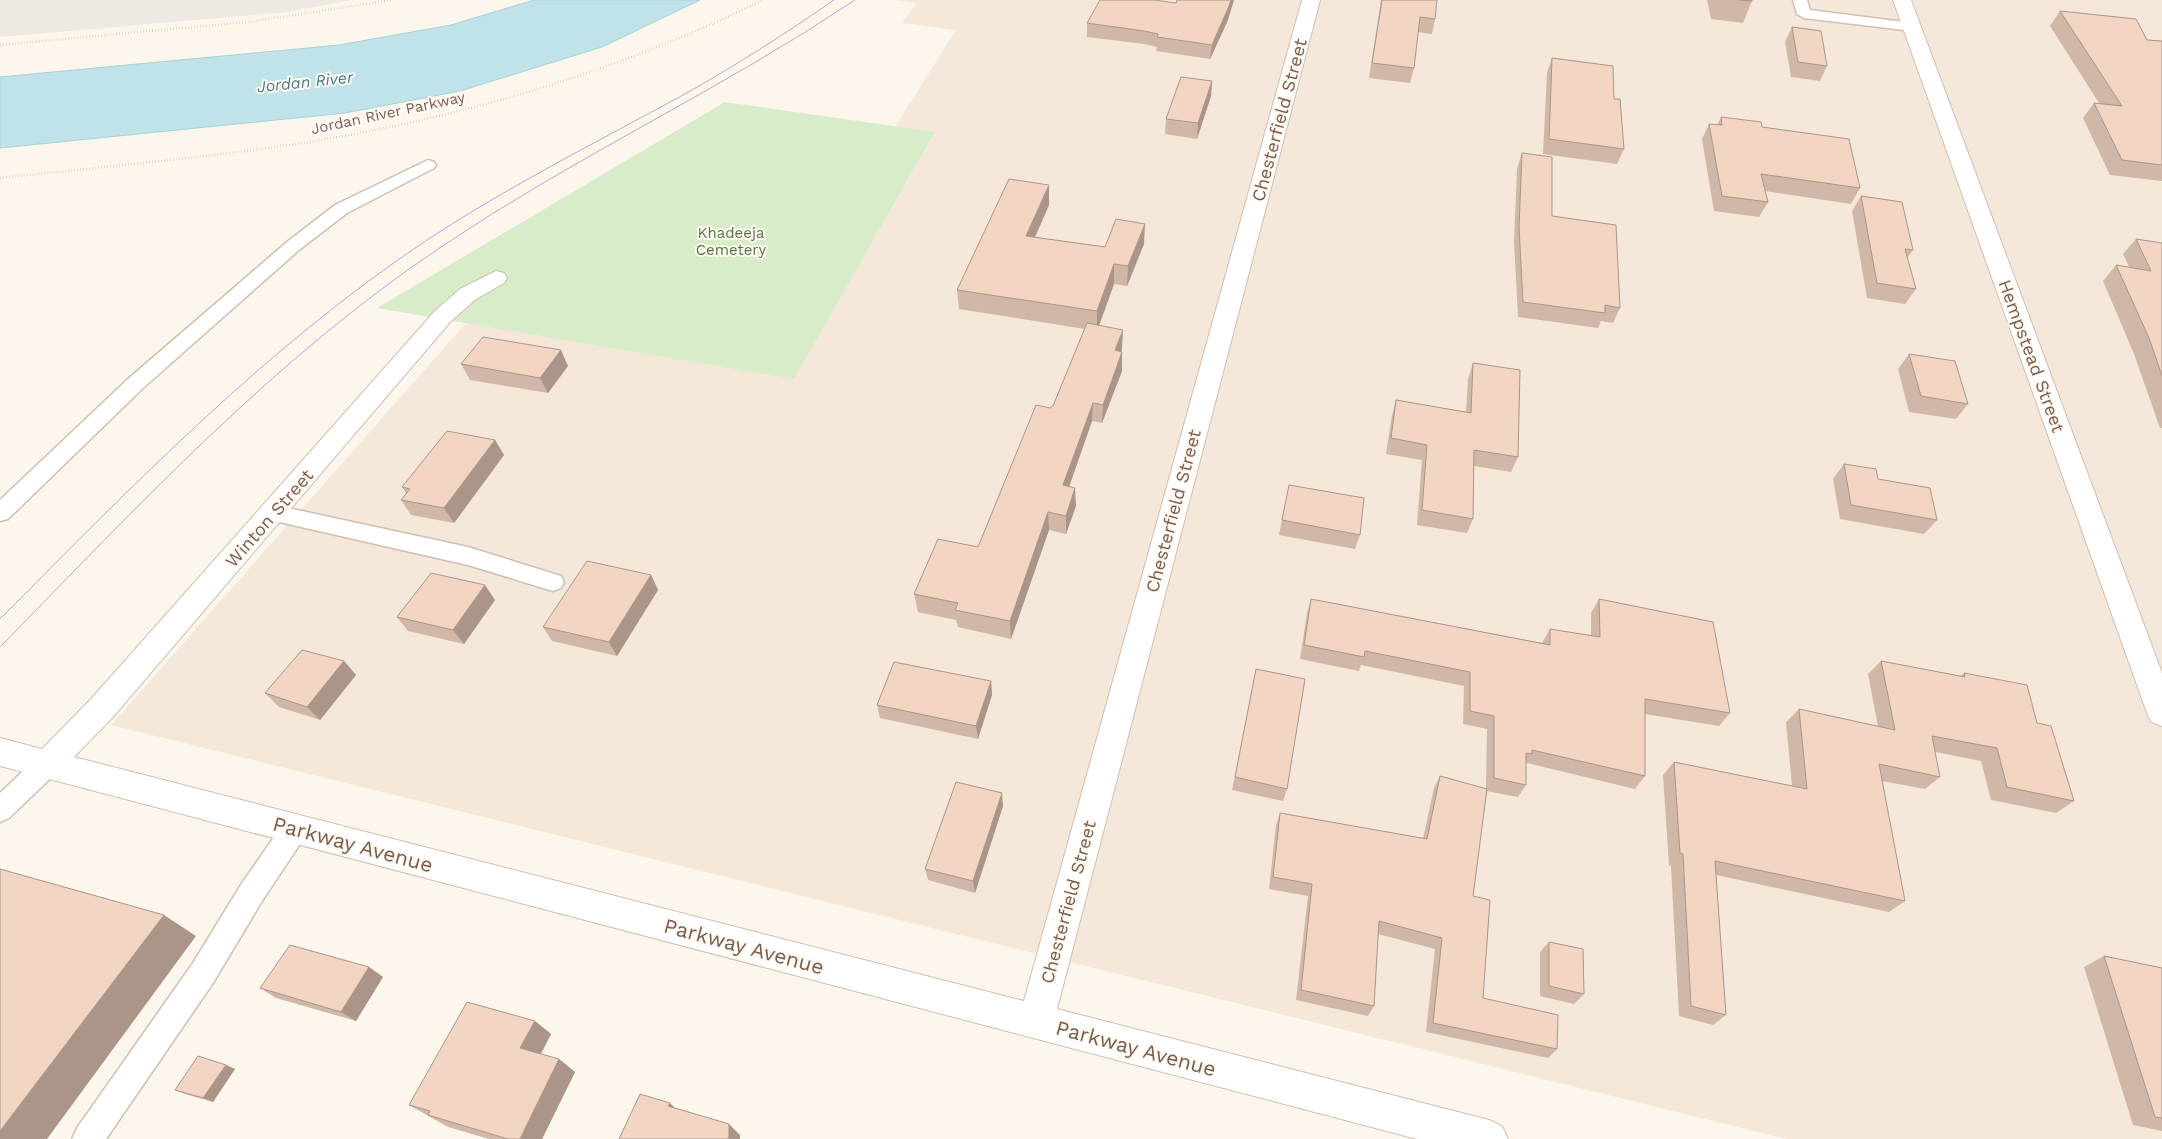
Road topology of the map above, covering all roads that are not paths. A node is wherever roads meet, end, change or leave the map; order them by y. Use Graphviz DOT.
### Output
graph roads {
  1 [pos="1311,0"];
  2 [pos="1800,0"];
  3 [pos="1902,0"];
  4 [pos="1912,27"];
  5 [pos="428,165"];
  6 [pos="496,278"];
  7 [pos="0,513"];
  8 [pos="274,513"];
  9 [pos="553,582"];
  10 [pos="2162,713"];
  11 [pos="0,752"];
  12 [pos="47,764"];
  13 [pos="0,810"];
  14 [pos="295,829"];
  15 [pos="1036,1022"];
  16 [pos="88,1139"];
  17 [pos="1489,1139"];
  1 -- 15 [label="street, Chesterfield Street"];
  2 -- 4 [label="lane"];
  3 -- 4 [label="street, Hempstead Street"];
  4 -- 10 [label="street, Hempstead Street"];
  5 -- 7 [label="lane"];
  6 -- 8 [label="street, Winton Street"];
  8 -- 9 [label="lane"];
  8 -- 12 [label="street, Winton Street"];
  11 -- 12 [label="street, Parkway Avenue"];
  12 -- 13 [label="lane"];
  12 -- 14 [label="street, Parkway Avenue"];
  14 -- 15 [label="street, Parkway Avenue"];
  14 -- 16 [label="lane"];
  15 -- 17 [label="street, Parkway Avenue"];
}
